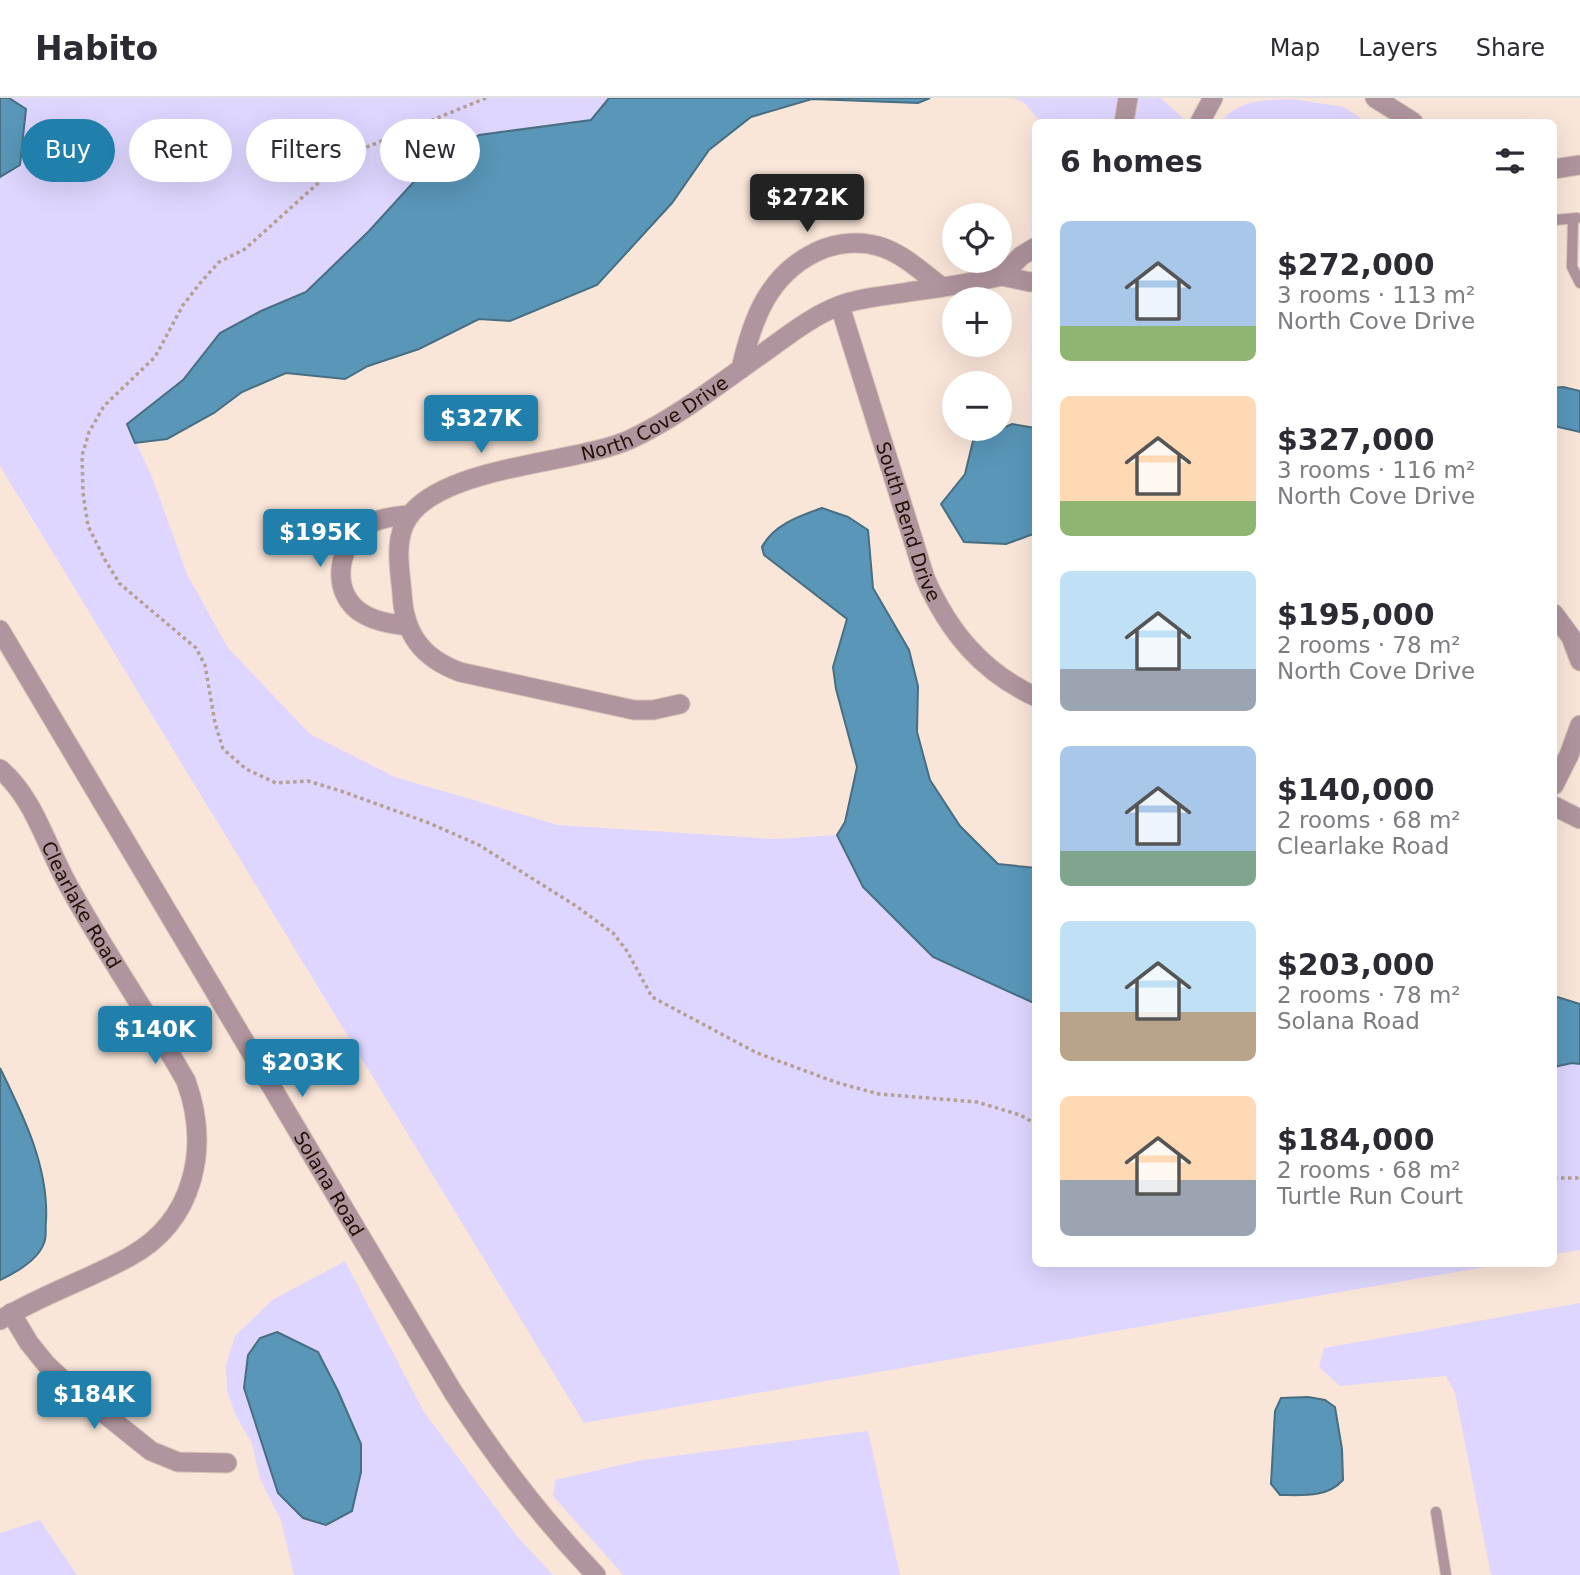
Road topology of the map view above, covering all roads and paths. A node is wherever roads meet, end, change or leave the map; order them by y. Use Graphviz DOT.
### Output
graph roads {
  1 [pos="1128,98"];
  2 [pos="1213,98"];
  3 [pos="1376,98"];
  4 [pos="1124,119"];
  5 [pos="1202,119"];
  6 [pos="1408,119"];
  7 [pos="1557,169"];
  8 [pos="1579,170"];
  9 [pos="1576,218"];
  10 [pos="1557,220"];
  11 [pos="1032,249"];
  12 [pos="1002,276"];
  13 [pos="1032,282"];
  14 [pos="1580,283"];
  15 [pos="942,287"];
  16 [pos="840,306"];
  17 [pos="741,369"];
  18 [pos="410,515"];
  19 [pos="1557,618"];
  20 [pos="407,626"];
  21 [pos="0,630"];
  22 [pos="1580,662"];
  23 [pos="1032,695"];
  24 [pos="680,704"];
  25 [pos="1580,724"];
  26 [pos="0,769"];
  27 [pos="1557,779"];
  28 [pos="1557,808"];
  29 [pos="1580,819"];
  30 [pos="1557,1178"];
  31 [pos="1580,1178"];
  32 [pos="6,1316"];
  33 [pos="227,1463"];
  34 [pos="1436,1512"];
  35 [pos="596,1575"];
  36 [pos="1446,1575"];
  1 -- 4 [label="street"];
  2 -- 5 [label="street"];
  3 -- 6 [label="street"];
  7 -- 8 [label="street"];
  9 -- 10 [label="lane"];
  9 -- 14 [label="lane"];
  11 -- 12 [label="street"];
  12 -- 13 [label="street, North Cove Drive"];
  12 -- 15 [label="street, North Cove Drive"];
  15 -- 16 [label="street, North Cove Drive"];
  15 -- 17 [label="street, North Cove Drive"];
  16 -- 17 [label="street, North Cove Drive"];
  16 -- 23 [label="street, South Bend Drive"];
  17 -- 18 [label="street, North Cove Drive"];
  18 -- 20 [label="street"];
  18 -- 20 [label="street, North Cove Drive"];
  19 -- 22 [label="street"];
  20 -- 24 [label="street"];
  21 -- 35 [label="street, Solana Road"];
  25 -- 27 [label="street"];
  26 -- 32 [label="street, Clearlake Road"];
  28 -- 29 [label="street"];
  30 -- 31 [label="path"];
  32 -- 33 [label="street"];
  34 -- 36 [label="lane"];
}
